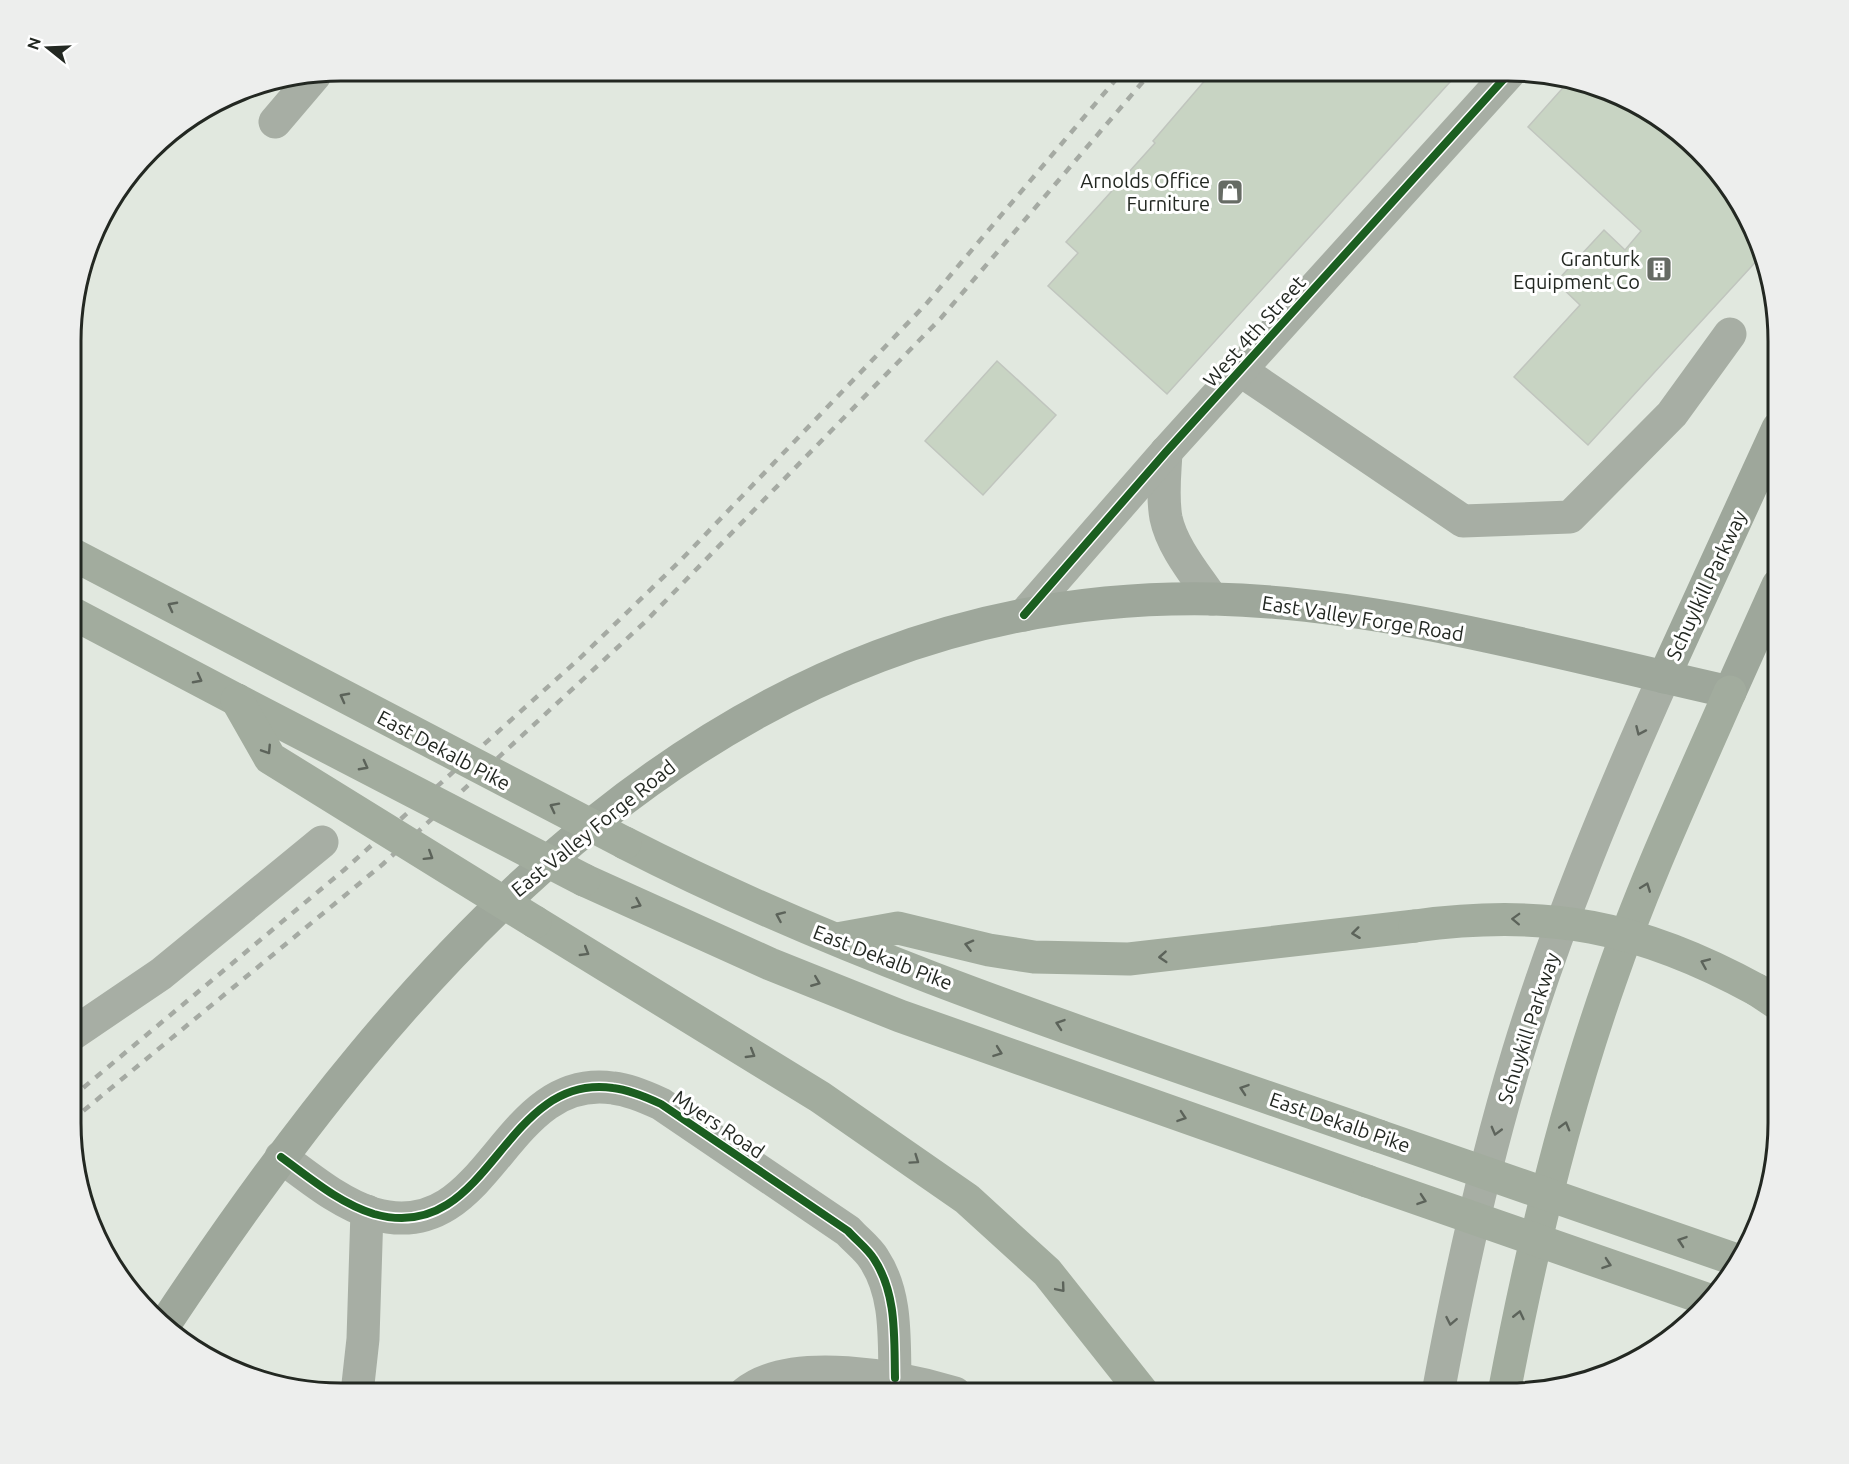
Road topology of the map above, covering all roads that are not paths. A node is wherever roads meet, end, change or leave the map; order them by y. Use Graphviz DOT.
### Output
graph roads {
  1 [pos="1503,81"];
  2 [pos="308,83"];
  3 [pos="275,122"];
  4 [pos="1730,334"];
  5 [pos="1240,370"];
  6 [pos="1768,450"];
  7 [pos="1166,452"];
  8 [pos="81,559"];
  9 [pos="1212,599"];
  10 [pos="1768,607"];
  11 [pos="1024,615"];
  12 [pos="81,618"];
  13 [pos="1664,677"];
  14 [pos="1730,692"];
  15 [pos="237,700"];
  16 [pos="322,842"];
  17 [pos="837,939"];
  18 [pos="1767,997"];
  19 [pos="81,1028"];
  20 [pos="281,1157"];
  21 [pos="367,1211"];
  22 [pos="1730,1258"];
  23 [pos="1700,1297"];
  24 [pos="170,1318"];
  25 [pos="895,1378"];
  26 [pos="358,1383"];
  27 [pos="765,1383"];
  28 [pos="915,1383"];
  29 [pos="1135,1383"];
  30 [pos="1440,1383"];
  31 [pos="1506,1383"];
  1 -- 5 [label="street, West 4th Street"];
  2 -- 3 [label="street"];
  4 -- 5 [label="street"];
  5 -- 7 [label="street, West 4th Street"];
  6 -- 13 [label="main road, Schuylkill Parkway"];
  7 -- 9 [label="street"];
  7 -- 11 [label="street, West 4th Street"];
  17 -- 8 [label="highway, East Dekalb Pike, one-way, bridge"];
  9 -- 11 [label="main road, East Valley Forge Road"];
  9 -- 13 [label="main road, East Valley Forge Road"];
  10 -- 14 [label="main road"];
  11 -- 20 [label="main road, East Valley Forge Road"];
  12 -- 15 [label="highway, one-way"];
  13 -- 14 [label="main road, East Valley Forge Road"];
  13 -- 30 [label="street, Schuykill Parkway, one-way"];
  31 -- 14 [label="highway, one-way"];
  15 -- 23 [label="highway, one-way, bridge"];
  15 -- 29 [label="highway, one-way, bridge"];
  16 -- 19 [label="street"];
  18 -- 17 [label="highway, one-way, bridge"];
  22 -- 17 [label="highway, East Dekalb Pike, one-way, bridge"];
  20 -- 21 [label="street, Myers Road"];
  20 -- 24 [label="main road, East Valley Forge Road"];
  21 -- 25 [label="street, Myers Road"];
  21 -- 26 [label="street"];
  25 -- 27 [label="street"];
  25 -- 28 [label="street"];
}
